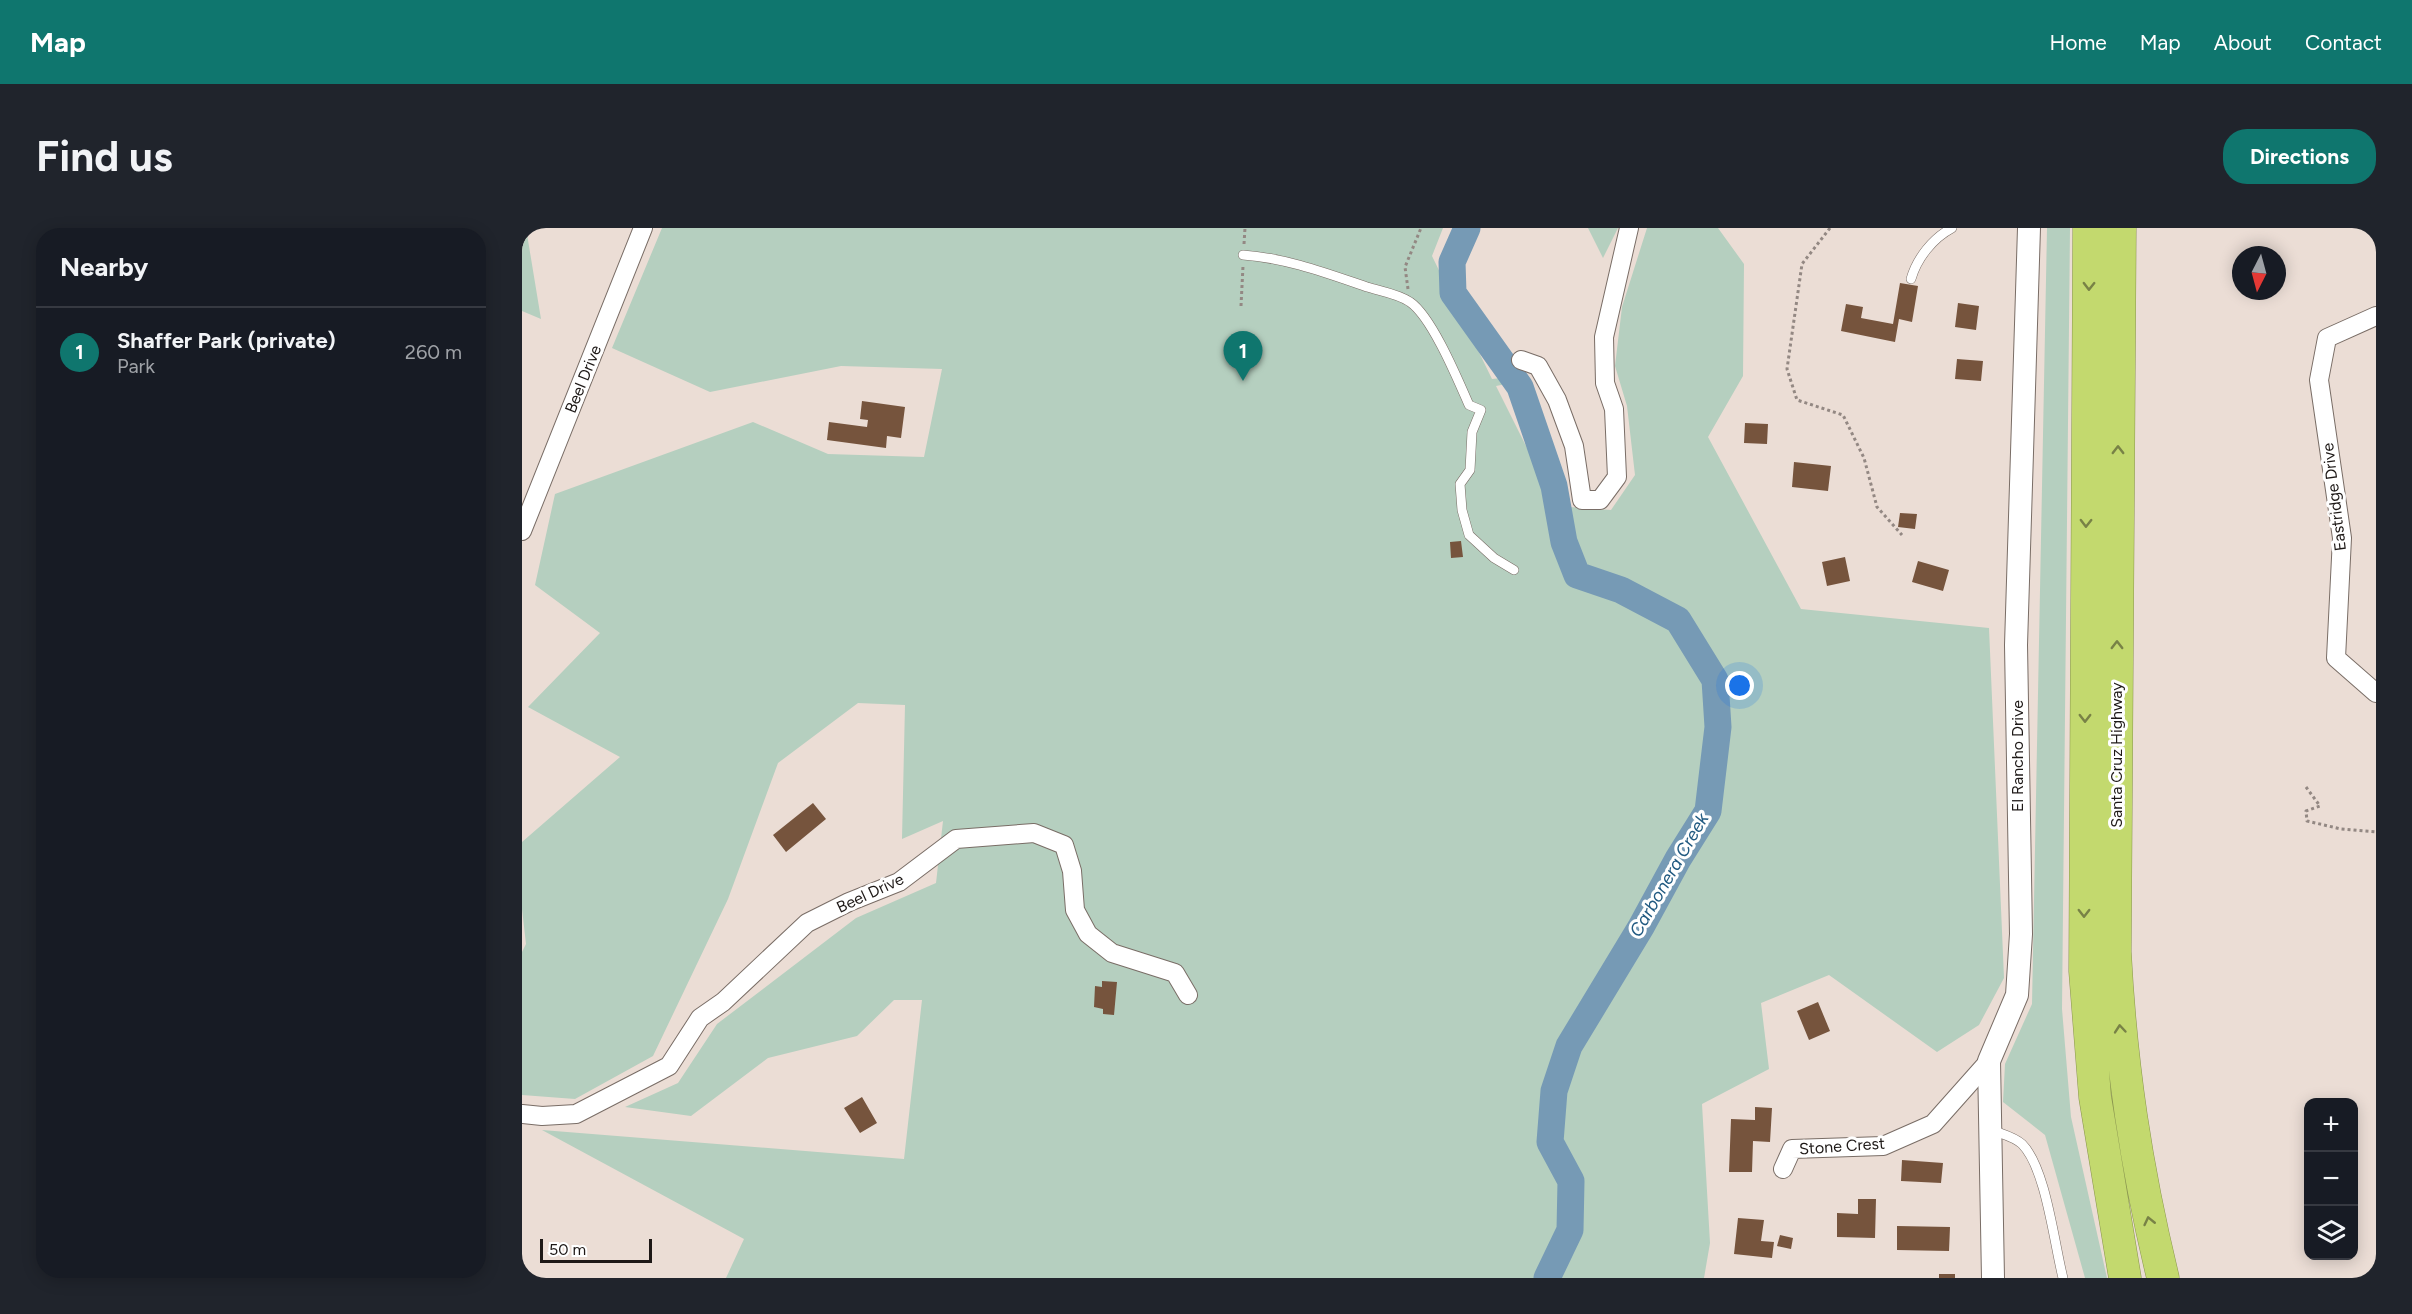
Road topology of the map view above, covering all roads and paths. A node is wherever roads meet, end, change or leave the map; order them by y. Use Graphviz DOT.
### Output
graph roads {
  1 [pos="643,228"];
  2 [pos="1421,228"];
  3 [pos="1629,228"];
  4 [pos="1830,228"];
  5 [pos="1952,228"];
  6 [pos="2029,228"];
  7 [pos="2090,228"];
  8 [pos="2120,228"];
  9 [pos="1243,255"];
  10 [pos="1911,279"];
  11 [pos="1410,302"];
  12 [pos="2376,316"];
  13 [pos="1521,360"];
  14 [pos="522,531"];
  15 [pos="1902,535"];
  16 [pos="1514,570"];
  17 [pos="2376,693"];
  18 [pos="2306,787"];
  19 [pos="2376,832"];
  20 [pos="1188,995"];
  21 [pos="1989,1061"];
  22 [pos="522,1114"];
  23 [pos="1990,1129"];
  24 [pos="1783,1169"];
  25 [pos="1993,1278"];
  26 [pos="2063,1278"];
  27 [pos="2126,1278"];
  28 [pos="2163,1278"];
  1 -- 14 [label="street, Beel Drive"];
  2 -- 11 [label="path"];
  3 -- 13 [label="street"];
  4 -- 15 [label="path"];
  5 -- 10 [label="lane"];
  6 -- 21 [label="street, El Rancho Drive"];
  7 -- 27 [label="highway, Santa Cruz Highway, one-way"];
  28 -- 8 [label="highway, Santa Cruz Highway, one-way"];
  9 -- 11 [label="lane"];
  11 -- 16 [label="lane"];
  12 -- 17 [label="street, Eastridge Drive"];
  18 -- 19 [label="path"];
  20 -- 22 [label="street, Beel Drive"];
  21 -- 23 [label="street, El Rancho Drive"];
  21 -- 24 [label="street, Stone Crest"];
  23 -- 25 [label="street, El Rancho Drive"];
  23 -- 26 [label="lane"];
}
